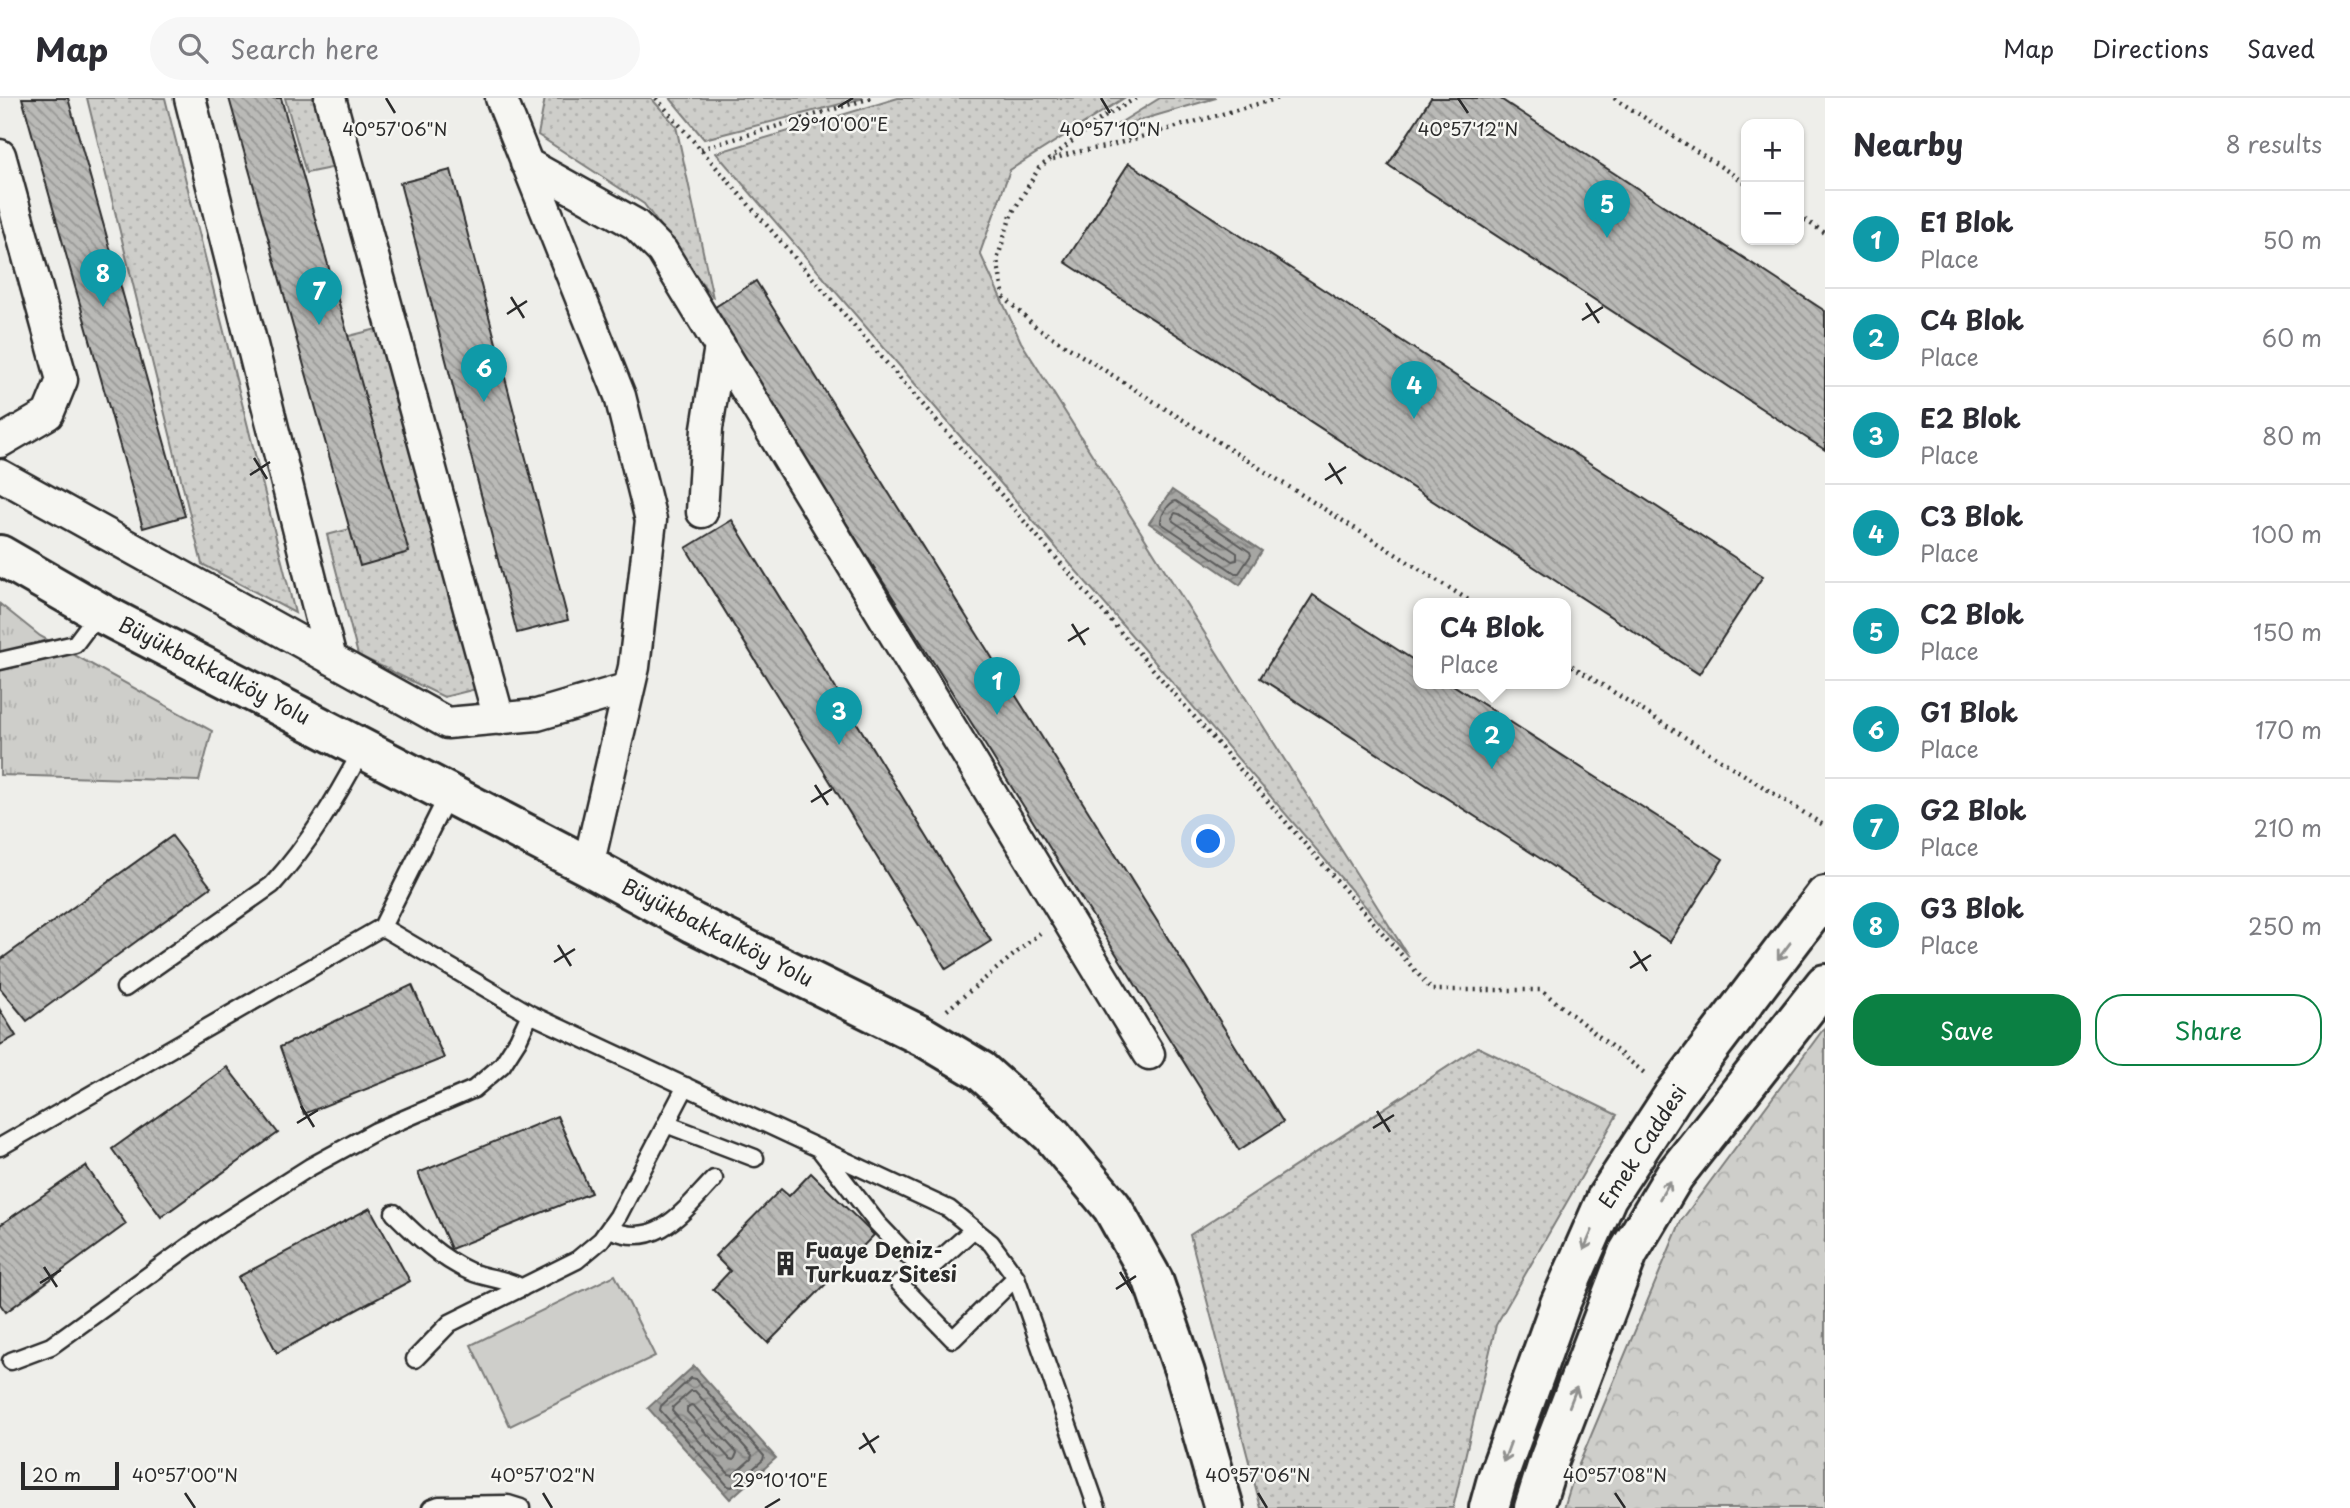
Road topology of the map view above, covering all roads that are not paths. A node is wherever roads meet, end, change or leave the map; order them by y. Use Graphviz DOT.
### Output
graph roads {
  1 [pos="190,98"];
  2 [pos="330,98"];
  3 [pos="501,98"];
  4 [pos="0,155"];
  5 [pos="526,163"];
  6 [pos="720,346"];
  7 [pos="0,442"];
  8 [pos="0,475"];
  9 [pos="702,512"];
  10 [pos="0,555"];
  11 [pos="99,612"];
  12 [pos="331,659"];
  13 [pos="0,661"];
  14 [pos="629,688"];
  15 [pos="499,719"];
  16 [pos="363,748"];
  17 [pos="449,793"];
  18 [pos="588,866"];
  19 [pos="1825,896"];
  20 [pos="382,928"];
  21 [pos="1825,984"];
  22 [pos="125,988"];
  23 [pos="530,1014"];
  24 [pos="1149,1054"];
  25 [pos="685,1086"];
  26 [pos="666,1124"];
  27 [pos="817,1146"];
  28 [pos="0,1147"];
  29 [pos="755,1158"];
  30 [pos="714,1179"];
  31 [pos="394,1213"];
  32 [pos="610,1229"];
  33 [pos="974,1229"];
  34 [pos="1016,1277"];
  35 [pos="899,1283"];
  36 [pos="522,1288"];
  37 [pos="415,1359"];
  38 [pos="12,1361"];
  39 [pos="430,1508"];
  40 [pos="522,1508"];
  41 [pos="1097,1508"];
  42 [pos="1224,1508"];
  43 [pos="1489,1508"];
  44 [pos="1534,1508"];
  1 -- 12 [label="street"];
  2 -- 15 [label="street"];
  3 -- 5 [label="street"];
  4 -- 7 [label="street"];
  5 -- 6 [label="street"];
  5 -- 14 [label="street"];
  6 -- 9 [label="street"];
  6 -- 24 [label="street"];
  8 -- 12 [label="street"];
  10 -- 11 [label="street, Büyükbakkalköy Yolu"];
  11 -- 13 [label="lane"];
  11 -- 16 [label="street, Büyükbakkalköy Yolu"];
  12 -- 15 [label="street"];
  14 -- 15 [label="street"];
  14 -- 18 [label="street"];
  16 -- 17 [label="street, Büyükbakkalköy Yolu"];
  16 -- 22 [label="lane"];
  17 -- 18 [label="street, Büyükbakkalköy Yolu"];
  17 -- 20 [label="lane"];
  18 -- 42 [label="street, Büyükbakkalköy Yolu"];
  19 -- 43 [label="street, Emek Caddesi, one-way"];
  20 -- 23 [label="lane"];
  20 -- 28 [label="lane"];
  44 -- 21 [label="street, Emek Caddesi, one-way"];
  23 -- 25 [label="lane"];
  23 -- 38 [label="lane"];
  25 -- 26 [label="lane"];
  25 -- 27 [label="lane"];
  26 -- 29 [label="lane"];
  26 -- 32 [label="lane"];
  27 -- 33 [label="lane"];
  27 -- 33 [label="lane"];
  30 -- 32 [label="lane"];
  31 -- 36 [label="lane"];
  32 -- 36 [label="lane"];
  33 -- 34 [label="lane"];
  34 -- 35 [label="lane"];
  34 -- 41 [label="lane"];
  36 -- 37 [label="lane"];
  39 -- 40 [label="lane"];
}
